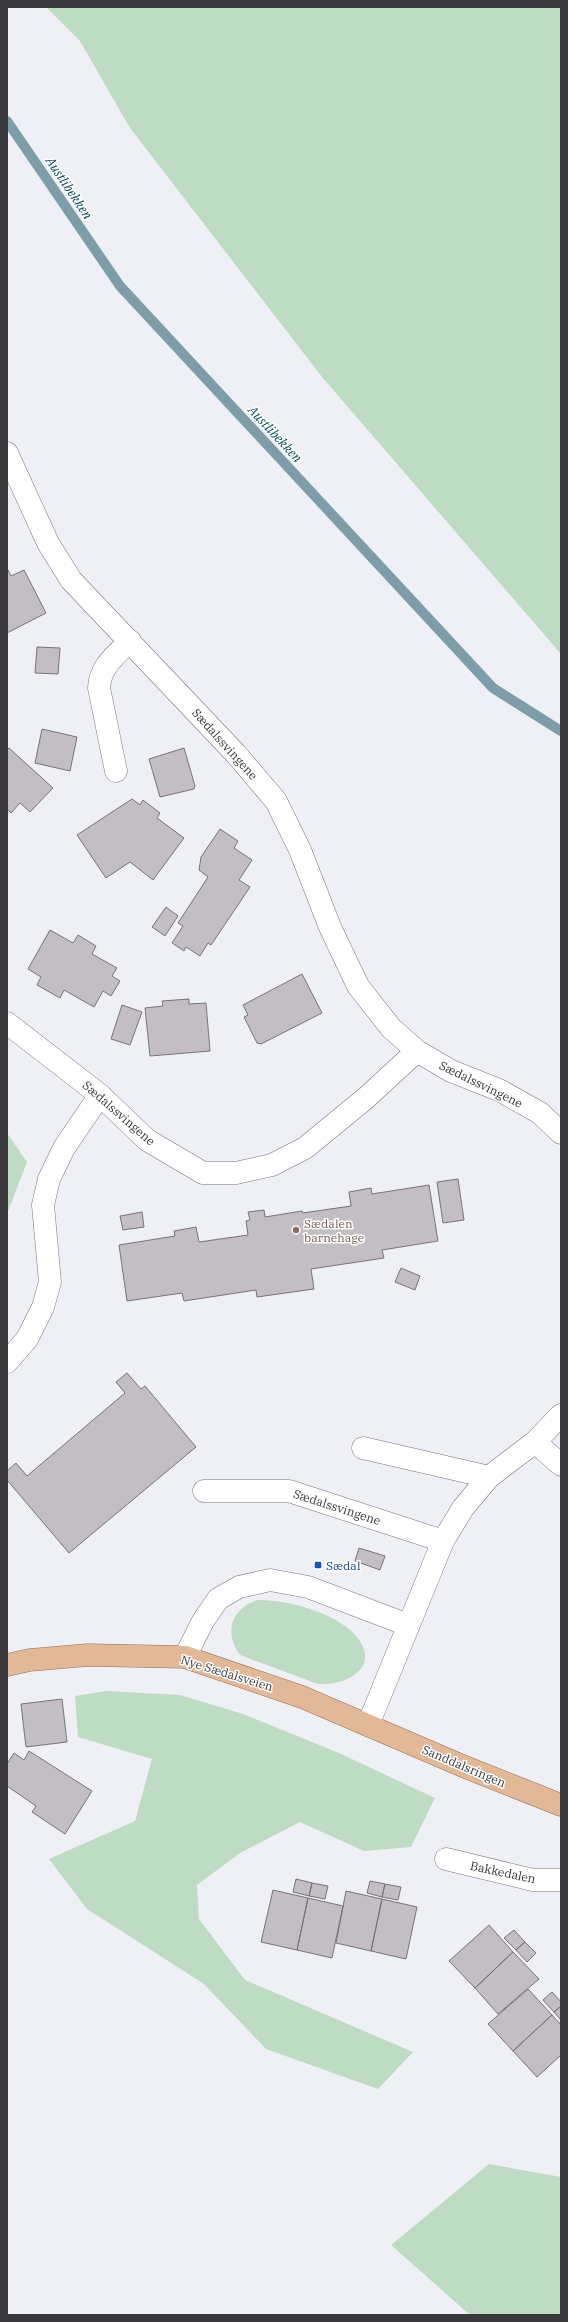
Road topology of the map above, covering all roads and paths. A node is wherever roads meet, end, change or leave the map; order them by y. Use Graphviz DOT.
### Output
graph roads {
  1 [pos="7,453"];
  2 [pos="130,641"];
  3 [pos="116,771"];
  4 [pos="7,1023"];
  5 [pos="418,1051"];
  6 [pos="100,1095"];
  7 [pos="561,1133"];
  8 [pos="7,1362"];
  9 [pos="561,1415"];
  10 [pos="534,1442"];
  11 [pos="363,1448"];
  12 [pos="561,1465"];
  13 [pos="490,1477"];
  14 [pos="204,1490"];
  15 [pos="443,1541"];
  16 [pos="408,1625"];
  17 [pos="185,1657"];
  18 [pos="7,1665"];
  19 [pos="368,1725"];
  20 [pos="561,1805"];
  21 [pos="446,1859"];
  22 [pos="561,1880"];
  1 -- 2 [label="street, Sædalssvingene"];
  2 -- 3 [label="street"];
  2 -- 5 [label="street, Sædalssvingene"];
  4 -- 6 [label="street, Sædalssvingene"];
  5 -- 6 [label="street, Sædalssvingene"];
  5 -- 7 [label="street, Sædalssvingene"];
  6 -- 8 [label="street"];
  9 -- 10 [label="street"];
  10 -- 12 [label="street"];
  10 -- 13 [label="street"];
  11 -- 13 [label="street"];
  13 -- 15 [label="street"];
  14 -- 15 [label="street, Sædalssvingene"];
  15 -- 16 [label="street"];
  16 -- 17 [label="street"];
  16 -- 19 [label="street"];
  17 -- 18 [label="main road, Nye Sædalsveien"];
  17 -- 19 [label="main road, Nye Sædalsveien"];
  19 -- 20 [label="main road, Sanddalsringen"];
  21 -- 22 [label="street, Bakkedalen"];
}
